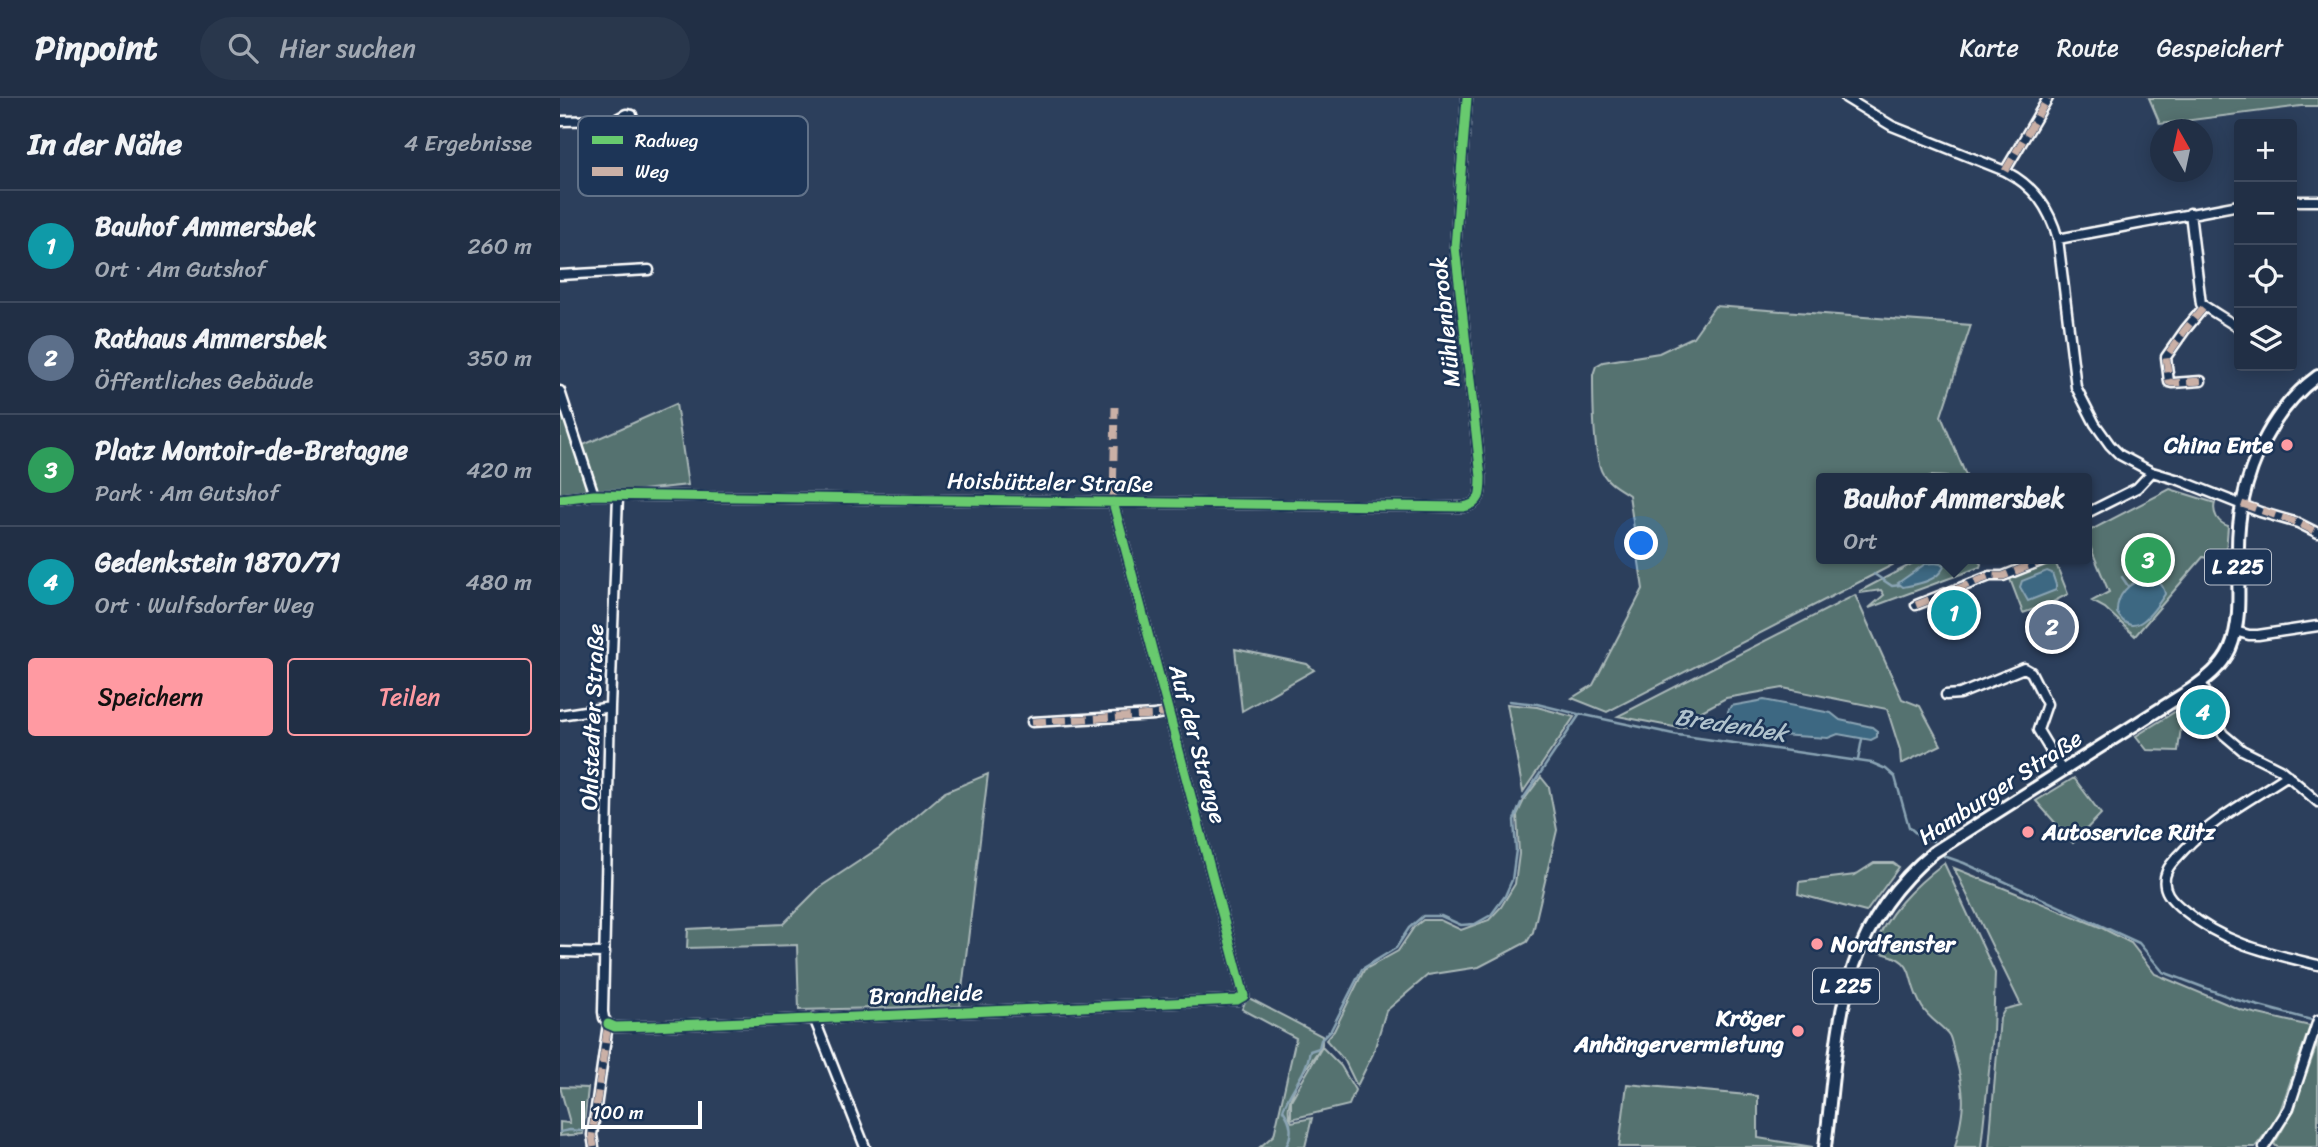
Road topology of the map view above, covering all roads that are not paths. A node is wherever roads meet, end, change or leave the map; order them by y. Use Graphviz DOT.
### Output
graph roads {
  1 [pos="1467,98"];
  2 [pos="1846,98"];
  3 [pos="2048,98"];
  4 [pos="560,121"];
  5 [pos="578,121"];
  6 [pos="2006,171"];
  7 [pos="2297,201"];
  8 [pos="2318,201"];
  9 [pos="2234,206"];
  10 [pos="2190,213"];
  11 [pos="2058,239"];
  12 [pos="649,270"];
  13 [pos="560,275"];
  14 [pos="2204,307"];
  15 [pos="2234,325"];
  16 [pos="2318,376"];
  17 [pos="2202,381"];
  18 [pos="560,391"];
  19 [pos="2152,471"];
  20 [pos="594,495"];
  21 [pos="618,496"];
  22 [pos="560,499"];
  23 [pos="1479,500"];
  24 [pos="1113,502"];
  25 [pos="2242,504"];
  26 [pos="2092,510"];
  27 [pos="2318,533"];
  28 [pos="2033,564"];
  29 [pos="1916,605"];
  30 [pos="2318,626"];
  31 [pos="2235,631"];
  32 [pos="2202,682"];
  33 [pos="1946,695"];
  34 [pos="610,707"];
  35 [pos="1169,712"];
  36 [pos="560,715"];
  37 [pos="1032,722"];
  38 [pos="2062,770"];
  39 [pos="2288,775"];
  40 [pos="2318,802"];
  41 [pos="560,952"];
  42 [pos="605,953"];
  43 [pos="2318,965"];
  44 [pos="1244,996"];
  45 [pos="814,1018"];
  46 [pos="2317,1023"];
  47 [pos="608,1024"];
  48 [pos="594,1147"];
  49 [pos="865,1147"];
  50 [pos="1825,1147"];
  51 [pos="2264,1147"];
  1 -- 23 [label="street, Mühlenbrook"];
  2 -- 6 [label="street"];
  3 -- 6 [label="street"];
  4 -- 5 [label="street"];
  6 -- 11 [label="street"];
  7 -- 8 [label="street"];
  9 -- 10 [label="street"];
  10 -- 11 [label="street"];
  10 -- 14 [label="street"];
  11 -- 19 [label="street"];
  12 -- 13 [label="street"];
  14 -- 15 [label="street"];
  14 -- 17 [label="street"];
  16 -- 25 [label="main road, L 225"];
  18 -- 20 [label="street"];
  19 -- 25 [label="street"];
  19 -- 26 [label="street"];
  20 -- 21 [label="street, Hoisbütteler Straße"];
  20 -- 22 [label="street, Hoisbütteler Straße"];
  21 -- 24 [label="street, Hoisbütteler Straße"];
  21 -- 34 [label="street, Ohlstedter Straße"];
  23 -- 24 [label="street, Hoisbütteler Straße"];
  24 -- 35 [label="street, Auf der Strenge"];
  25 -- 27 [label="street"];
  25 -- 31 [label="main road, L 225"];
  28 -- 29 [label="street"];
  30 -- 31 [label="street"];
  31 -- 32 [label="main road, Hamburger Straße / L 225"];
  32 -- 38 [label="main road, Hamburger Straße / L 225"];
  32 -- 39 [label="street"];
  33 -- 38 [label="street"];
  34 -- 36 [label="street"];
  34 -- 42 [label="street, Ohlstedter Straße"];
  35 -- 37 [label="street, Auf der Strenge"];
  35 -- 44 [label="street, Auf der Strenge"];
  38 -- 50 [label="main road, Hamburger Straße / L 225"];
  39 -- 40 [label="street"];
  39 -- 43 [label="street"];
  41 -- 42 [label="street"];
  42 -- 47 [label="street, Ohlstedter Straße"];
  44 -- 45 [label="street, Brandheide"];
  45 -- 47 [label="street, Brandheide"];
  45 -- 49 [label="street"];
  46 -- 51 [label="street"];
  47 -- 48 [label="street, Ohlstedter Straße"];
}
